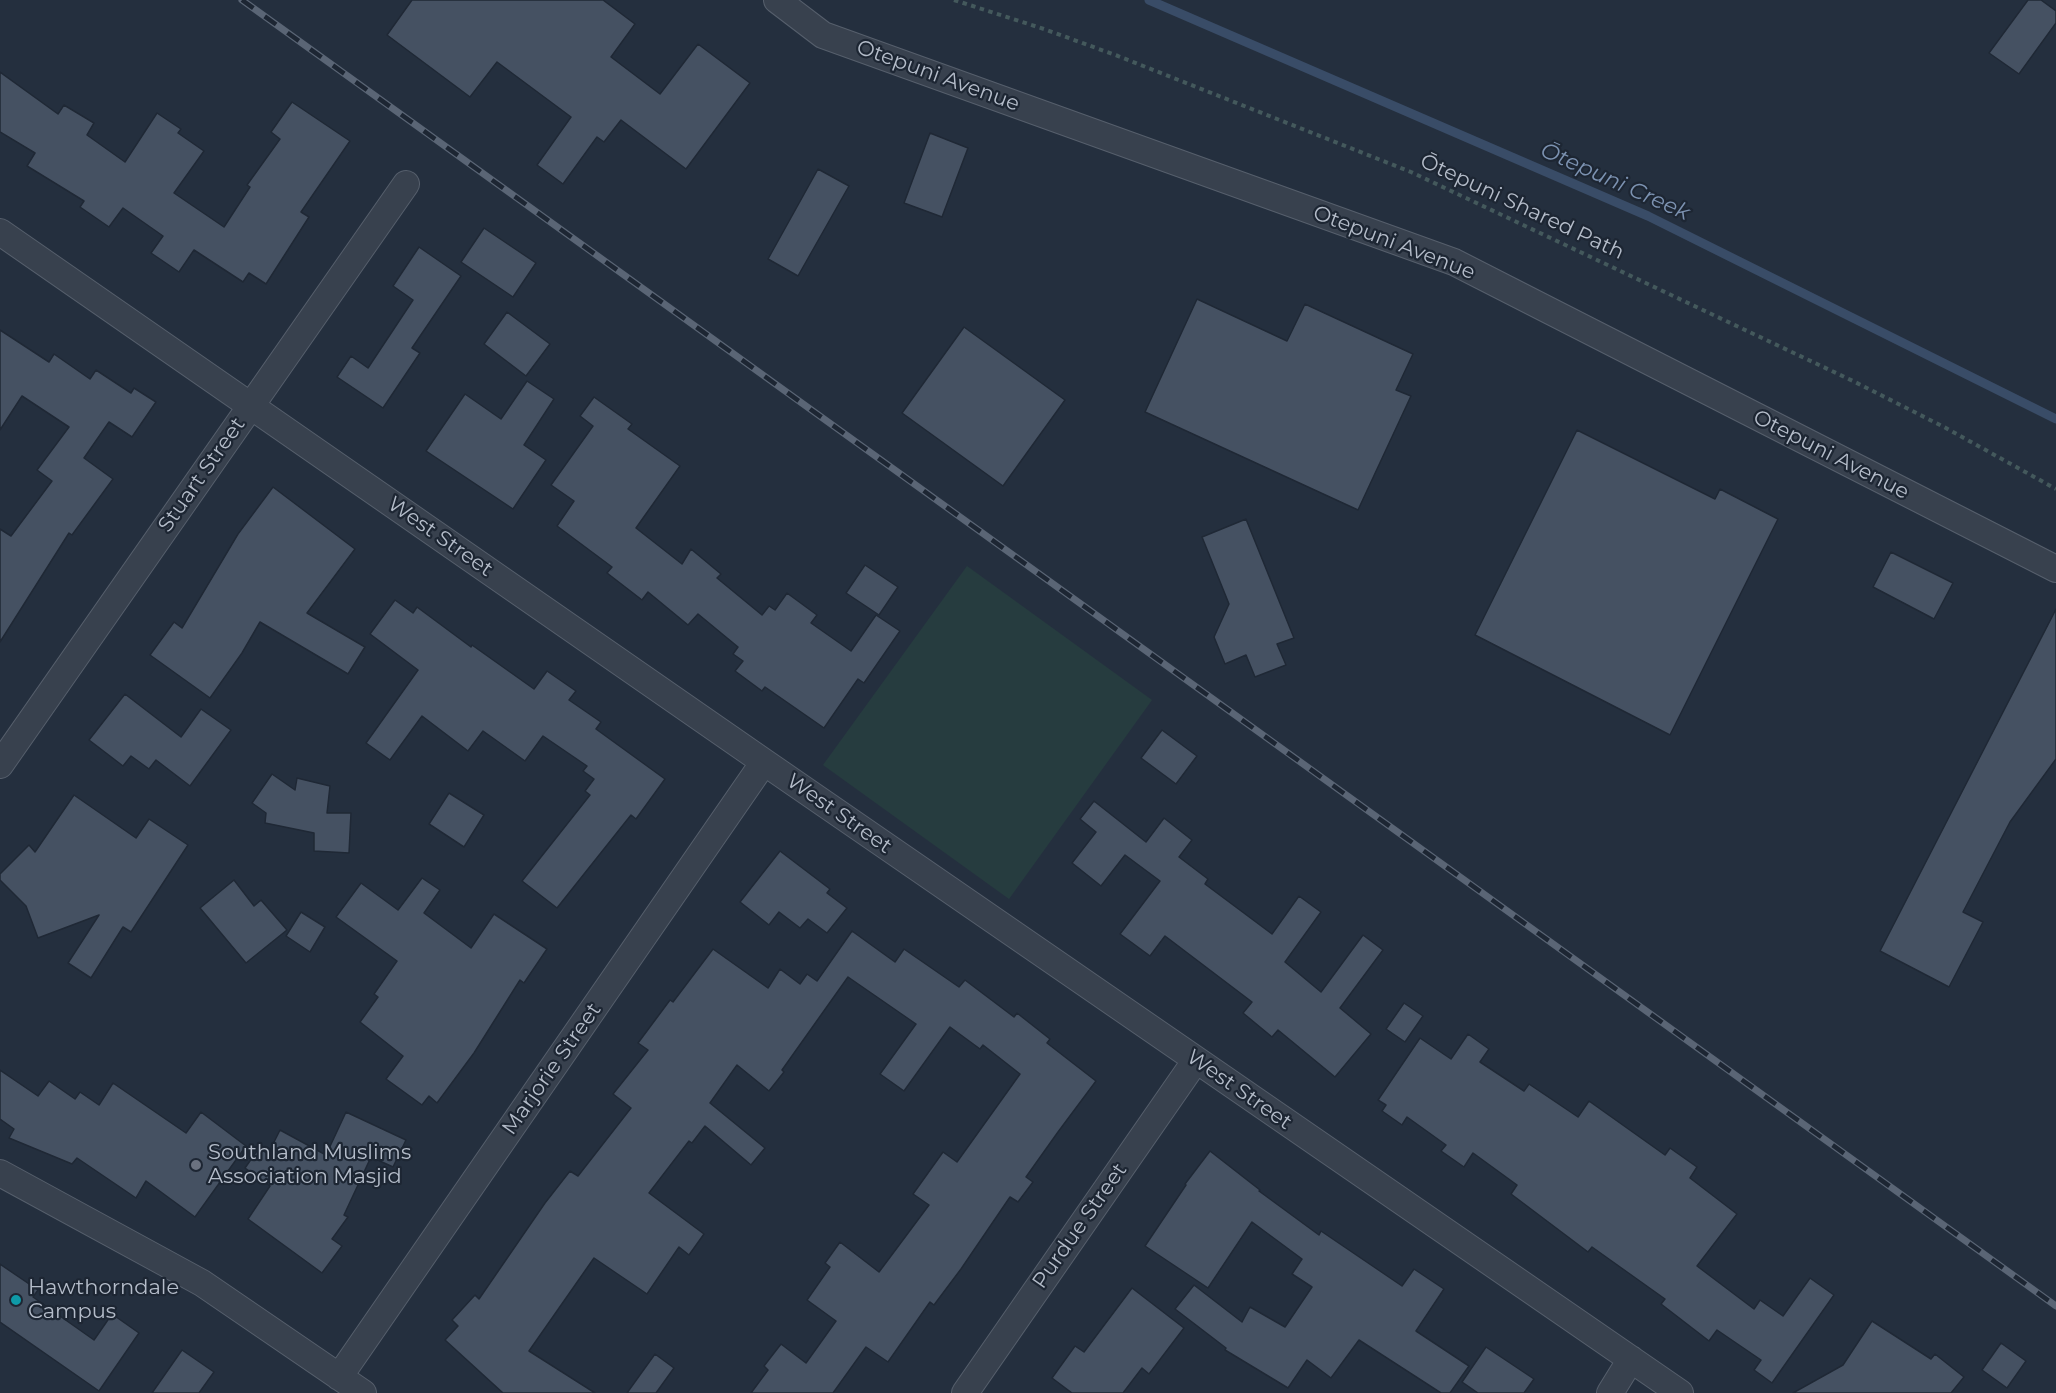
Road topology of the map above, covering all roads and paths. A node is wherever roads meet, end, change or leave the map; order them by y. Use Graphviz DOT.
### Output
graph roads {
  1 [pos="777,0"];
  2 [pos="954,0"];
  3 [pos="406,184"];
  4 [pos="0,232"];
  5 [pos="250,405"];
  6 [pos="2056,489"];
  7 [pos="2056,569"];
  8 [pos="764,762"];
  9 [pos="0,765"];
  10 [pos="1196,1060"];
  11 [pos="0,1173"];
  12 [pos="1631,1359"];
  13 [pos="339,1377"];
  14 [pos="363,1393"];
  15 [pos="965,1393"];
  16 [pos="1610,1393"];
  17 [pos="1680,1393"];
  1 -- 7 [label="street, Otepuni Avenue"];
  2 -- 6 [label="path, Ōtepuni Shared Path"];
  3 -- 5 [label="street, Stuart Street"];
  4 -- 5 [label="street, West Street"];
  5 -- 8 [label="street, West Street"];
  5 -- 9 [label="street, Stuart Street"];
  8 -- 10 [label="street, West Street"];
  8 -- 13 [label="street, Marjorie Street"];
  10 -- 12 [label="street, West Street"];
  10 -- 15 [label="street, Purdue Street"];
  11 -- 13 [label="street"];
  12 -- 16 [label="street"];
  12 -- 17 [label="street, West Street"];
  13 -- 14 [label="street"];
}
